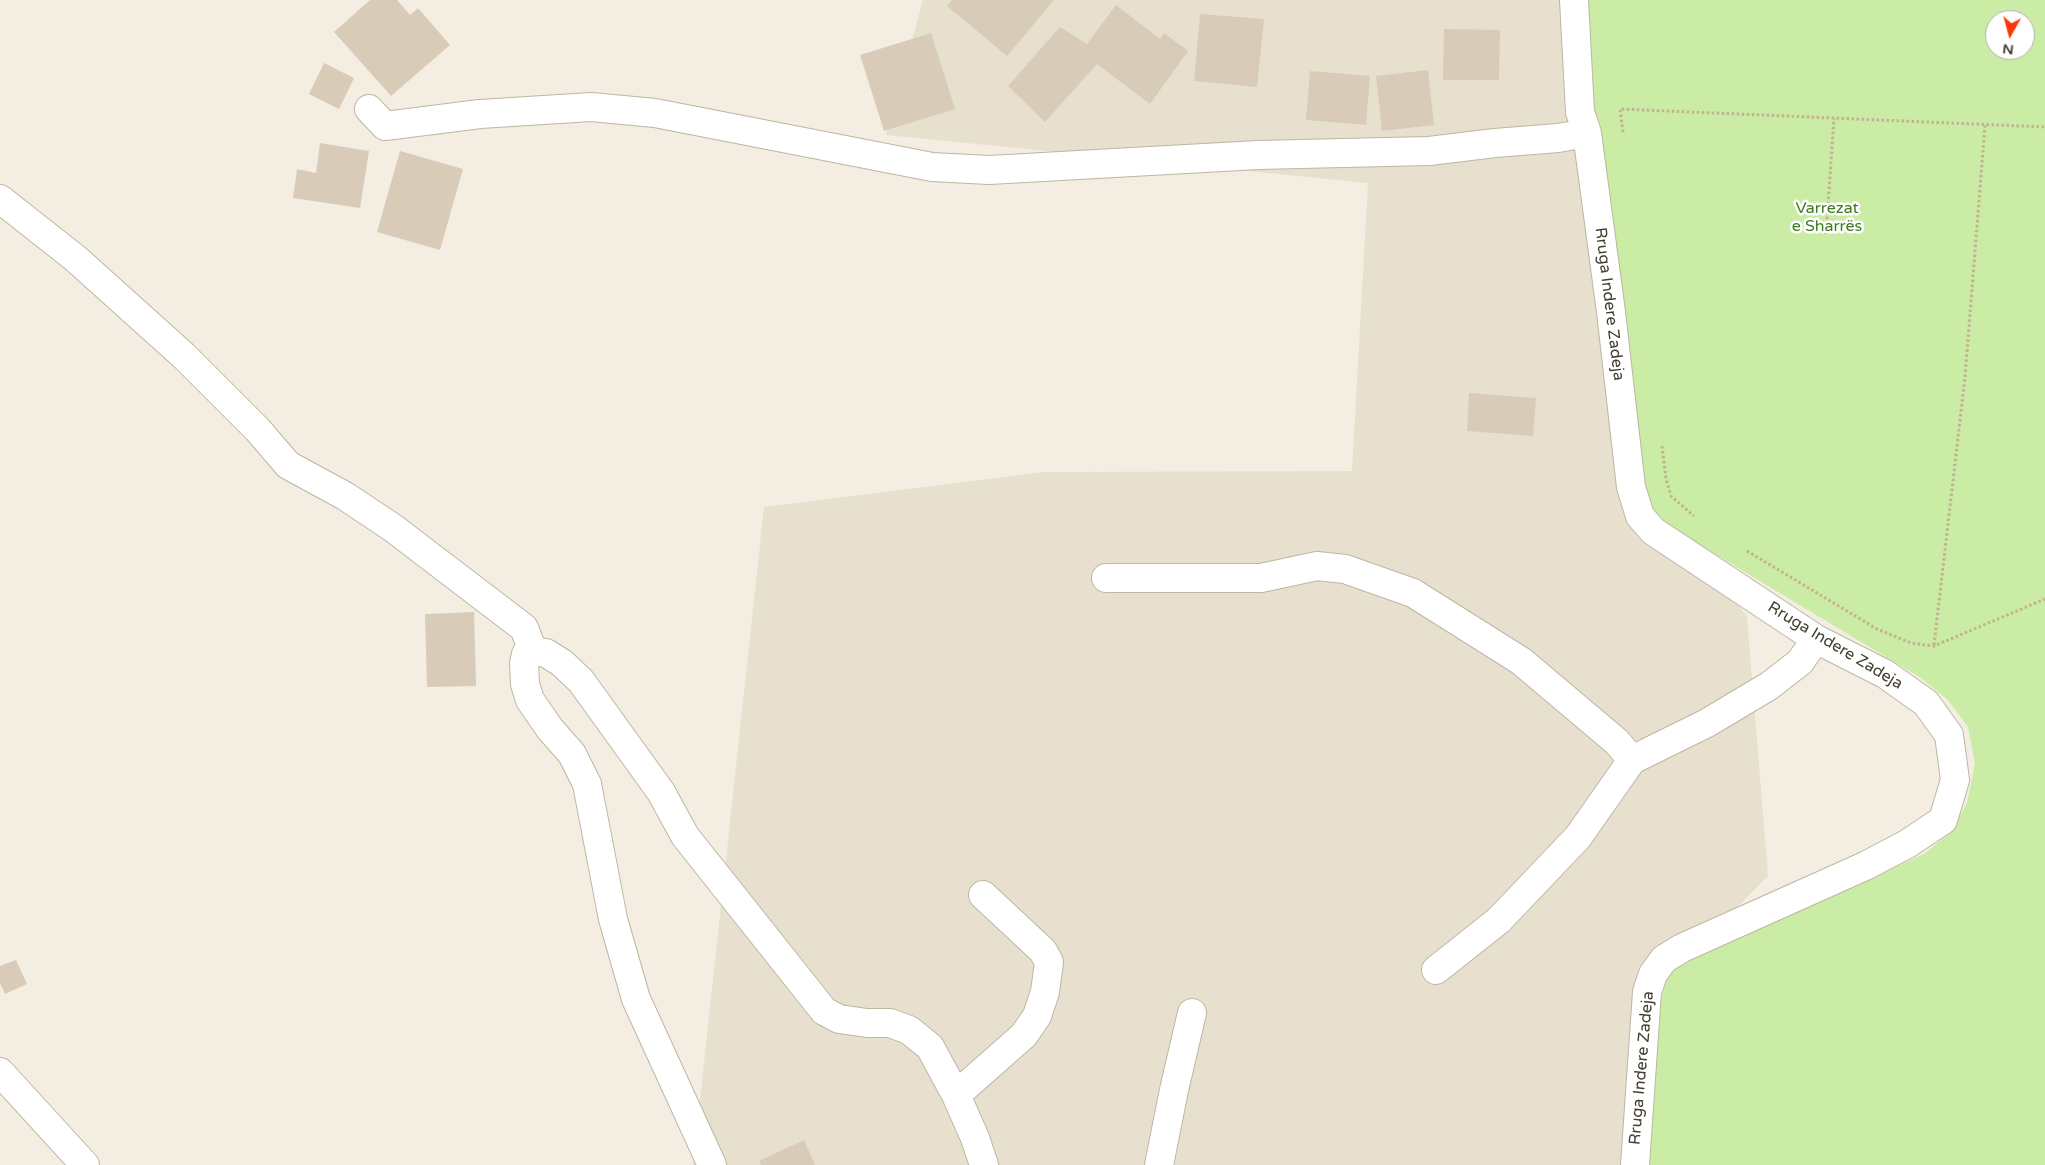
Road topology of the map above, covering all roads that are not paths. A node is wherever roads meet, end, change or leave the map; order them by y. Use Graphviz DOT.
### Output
graph roads {
  1 [pos="1574,0"];
  2 [pos="369,109"];
  3 [pos="1587,133"];
  4 [pos="0,199"];
  5 [pos="1106,578"];
  6 [pos="1816,639"];
  7 [pos="533,651"];
  8 [pos="1632,760"];
  9 [pos="983,896"];
  10 [pos="1436,970"];
  11 [pos="1192,1014"];
  12 [pos="0,1072"];
  13 [pos="956,1095"];
  14 [pos="85,1165"];
  15 [pos="712,1165"];
  16 [pos="984,1165"];
  17 [pos="1159,1165"];
  18 [pos="1635,1165"];
  1 -- 3 [label="street, Rruga Indere Zadeja"];
  2 -- 3 [label="street"];
  3 -- 6 [label="street, Rruga Indere Zadeja"];
  4 -- 7 [label="street"];
  5 -- 8 [label="street"];
  6 -- 8 [label="street"];
  6 -- 18 [label="street, Rruga Indere Zadeja"];
  7 -- 13 [label="street"];
  7 -- 15 [label="street"];
  8 -- 10 [label="street"];
  9 -- 13 [label="street"];
  11 -- 17 [label="street"];
  12 -- 14 [label="street"];
  13 -- 16 [label="street"];
}
